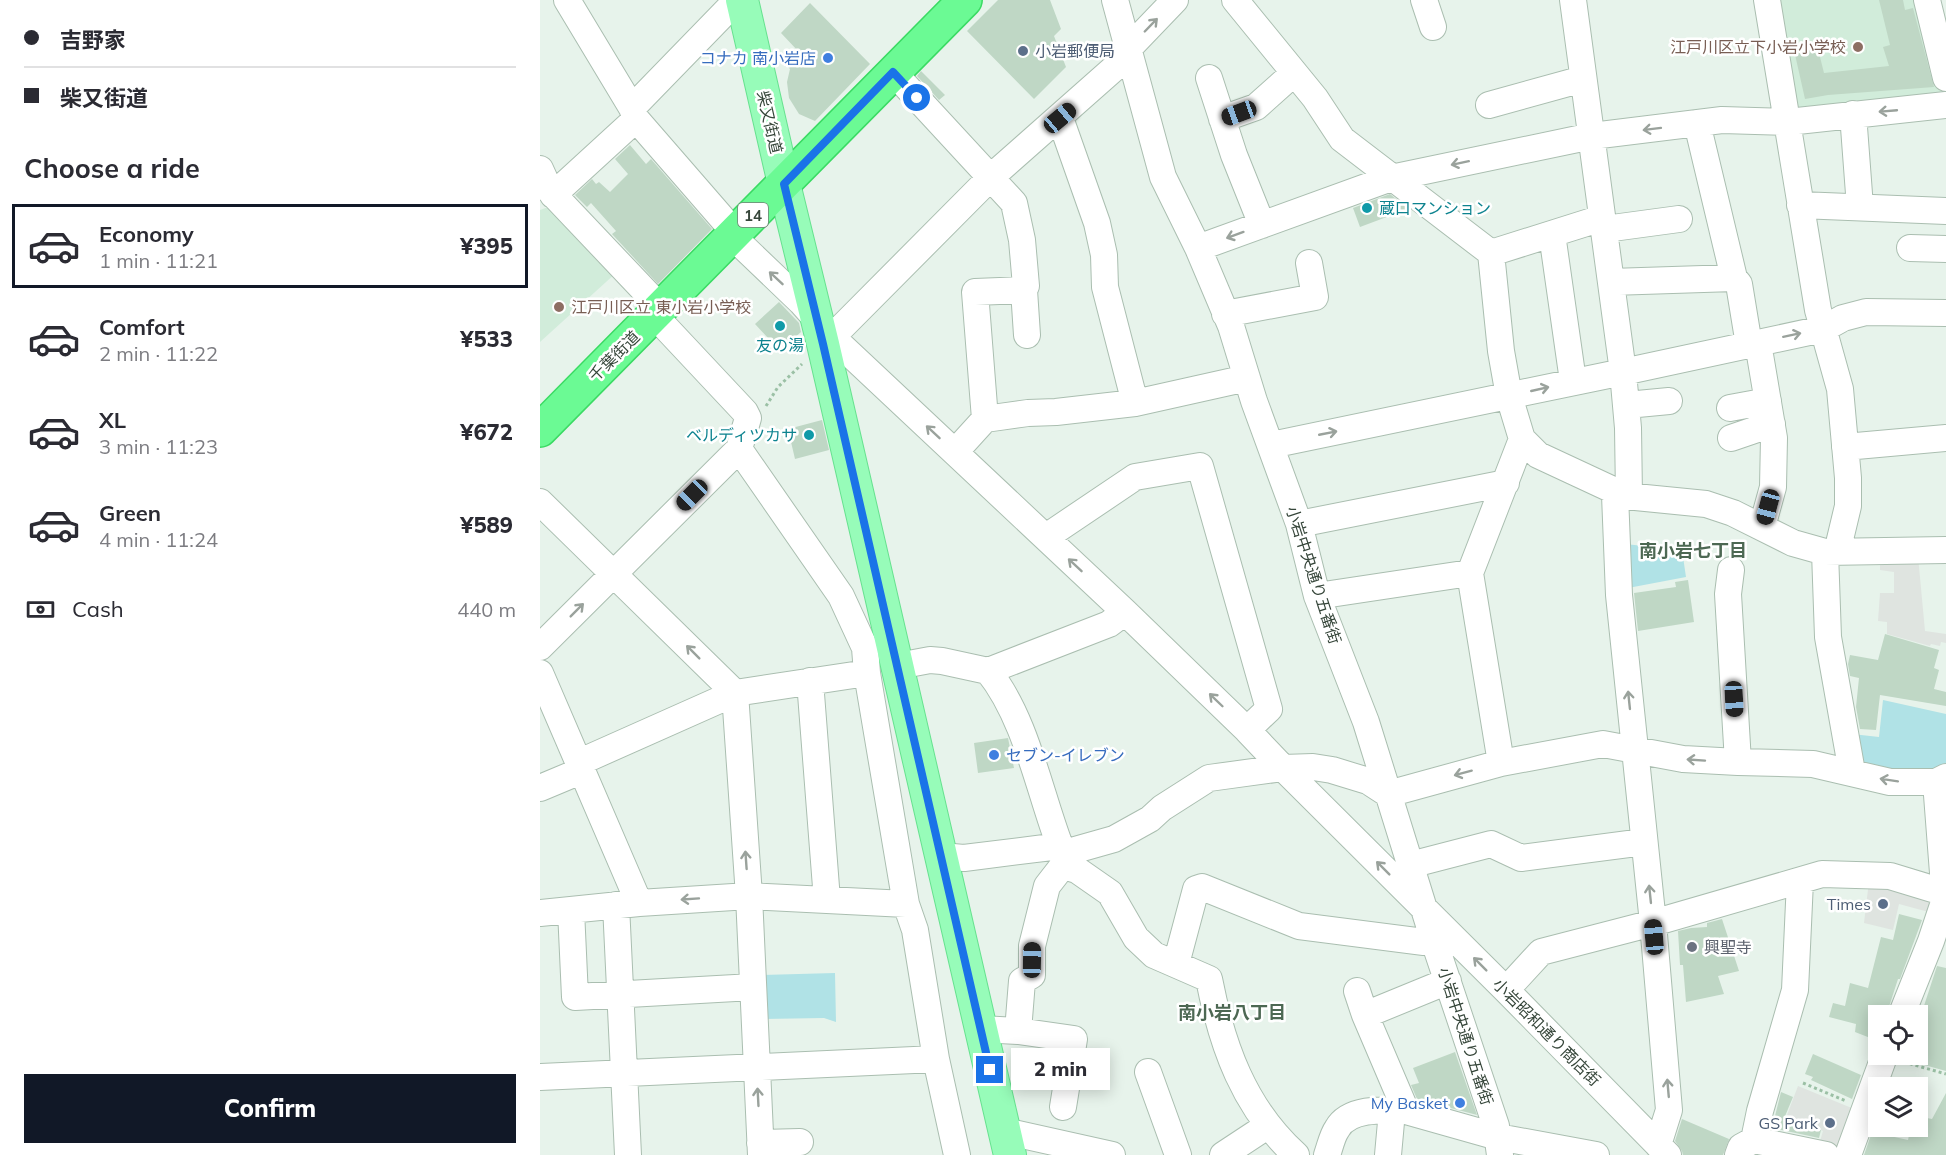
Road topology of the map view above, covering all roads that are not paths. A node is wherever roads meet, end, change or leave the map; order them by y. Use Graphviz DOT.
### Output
graph roads {
  1 [pos="567,0"];
  2 [pos="740,0"];
  3 [pos="965,0"];
  4 [pos="1115,0"];
  5 [pos="1175,0"];
  6 [pos="1235,0"];
  7 [pos="1424,0"];
  8 [pos="1573,0"];
  9 [pos="1767,0"];
  10 [pos="1927,0"];
  11 [pos="1433,27"];
  12 [pos="1128,52"];
  13 [pos="893,72"];
  14 [pos="1294,73"];
  15 [pos="1209,78"];
  16 [pos="1946,78"];
  17 [pos="1583,79"];
  18 [pos="1489,105"];
  19 [pos="1946,105"];
  20 [pos="634,114"];
  21 [pos="1852,114"];
  22 [pos="1060,118"];
  23 [pos="1222,119"];
  24 [pos="1788,122"];
  25 [pos="1697,123"];
  26 [pos="1592,136"];
  27 [pos="540,169"];
  28 [pos="1391,177"];
  29 [pos="990,178"];
  30 [pos="784,184"];
  31 [pos="550,198"];
  32 [pos="1800,205"];
  33 [pos="1860,207"];
  34 [pos="1946,211"];
  35 [pos="1679,219"];
  36 [pos="1603,224"];
  37 [pos="1262,225"];
  38 [pos="734,234"];
  39 [pos="1552,234"];
  40 [pos="1198,248"];
  41 [pos="1910,248"];
  42 [pos="1946,249"];
  43 [pos="1491,253"];
  44 [pos="1309,263"];
  45 [pos="1734,278"];
  46 [pos="1611,282"];
  47 [pos="1024,290"];
  48 [pos="658,312"];
  49 [pos="1946,313"];
  50 [pos="1226,314"];
  51 [pos="824,328"];
  52 [pos="1823,329"];
  53 [pos="1028,336"];
  54 [pos="1753,344"];
  55 [pos="1623,372"];
  56 [pos="1247,378"];
  57 [pos="1573,381"];
  58 [pos="1509,396"];
  59 [pos="1669,401"];
  60 [pos="1135,403"];
  61 [pos="1627,405"];
  62 [pos="1730,408"];
  63 [pos="1770,412"];
  64 [pos="985,419"];
  65 [pos="540,430"];
  66 [pos="1731,438"];
  67 [pos="1946,438"];
  68 [pos="1522,439"];
  69 [pos="1271,444"];
  70 [pos="1845,447"];
  71 [pos="739,448"];
  72 [pos="955,452"];
  73 [pos="1506,483"];
  74 [pos="1622,496"];
  75 [pos="540,502"];
  76 [pos="1299,524"];
  77 [pos="1762,527"];
  78 [pos="1046,537"];
  79 [pos="1946,550"];
  80 [pos="1831,552"];
  81 [pos="1731,570"];
  82 [pos="613,573"];
  83 [pos="1470,573"];
  84 [pos="1317,596"];
  85 [pos="1125,612"];
  86 [pos="540,647"];
  87 [pos="866,661"];
  88 [pos="898,666"];
  89 [pos="988,671"];
  90 [pos="540,673"];
  91 [pos="810,681"];
  92 [pos="735,693"];
  93 [pos="1247,730"];
  94 [pos="1634,750"];
  95 [pos="1738,762"];
  96 [pos="1501,763"];
  97 [pos="581,766"];
  98 [pos="1283,768"];
  99 [pos="1852,772"];
  100 [pos="1941,780"];
  101 [pos="540,788"];
  102 [pos="1388,794"];
  103 [pos="1644,842"];
  104 [pos="1065,855"];
  105 [pos="941,856"];
  106 [pos="1410,865"];
  107 [pos="1800,881"];
  108 [pos="1945,893"];
  109 [pos="749,896"];
  110 [pos="827,900"];
  111 [pos="628,904"];
  112 [pos="906,904"];
  113 [pos="1424,909"];
  114 [pos="571,910"];
  115 [pos="540,913"];
  116 [pos="1653,923"];
  117 [pos="1434,941"];
  118 [pos="1176,964"];
  119 [pos="1448,981"];
  120 [pos="753,987"];
  121 [pos="1506,990"];
  122 [pos="622,994"];
  123 [pos="1905,1005"];
  124 [pos="981,1029"];
  125 [pos="1018,1031"];
  126 [pos="936,1059"];
  127 [pos="1882,1065"];
  128 [pos="756,1066"];
  129 [pos="1148,1072"];
  130 [pos="623,1073"];
  131 [pos="540,1077"];
  132 [pos="1063,1107"];
  133 [pos="1399,1111"];
  134 [pos="1268,1126"];
  135 [pos="800,1142"];
  136 [pos="1007,1143"];
  137 [pos="1499,1146"];
  138 [pos="1746,1148"];
  139 [pos="761,1149"];
  140 [pos="1663,1150"];
  141 [pos="628,1155"];
  142 [pos="957,1155"];
  143 [pos="1112,1155"];
  144 [pos="1178,1155"];
  145 [pos="1223,1155"];
  146 [pos="1276,1155"];
  147 [pos="1296,1155"];
  148 [pos="1327,1155"];
  149 [pos="1388,1155"];
  150 [pos="1596,1155"];
  151 [pos="1826,1155"];
  152 [pos="1848,1155"];
  1 -- 20 [label="street, 小岩昭和通り商店街"];
  2 -- 20 [label="street"];
  2 -- 30 [label="main road, 柴又街道"];
  3 -- 13 [label="highway, 千葉街道 / 14"];
  4 -- 12 [label="street, 小岩中央通り五番街"];
  12 -- 5 [label="street, one-way"];
  6 -- 14 [label="street"];
  7 -- 11 [label="street"];
  8 -- 17 [label="street"];
  9 -- 24 [label="street"];
  10 -- 16 [label="street"];
  12 -- 22 [label="street"];
  12 -- 40 [label="street, 小岩中央通り五番街"];
  13 -- 29 [label="street"];
  13 -- 30 [label="highway, 千葉街道 / 14"];
  14 -- 23 [label="street"];
  14 -- 28 [label="street"];
  15 -- 23 [label="street"];
  17 -- 18 [label="street"];
  17 -- 26 [label="street"];
  19 -- 21 [label="street, one-way"];
  20 -- 31 [label="street"];
  20 -- 38 [label="street, 小岩昭和通り商店街"];
  21 -- 24 [label="street"];
  21 -- 33 [label="street"];
  22 -- 29 [label="street"];
  22 -- 60 [label="street"];
  23 -- 37 [label="street"];
  24 -- 25 [label="street"];
  24 -- 32 [label="street"];
  25 -- 26 [label="street, one-way"];
  25 -- 45 [label="street"];
  26 -- 28 [label="street, one-way"];
  26 -- 36 [label="street"];
  27 -- 31 [label="street"];
  28 -- 37 [label="street"];
  28 -- 43 [label="street"];
  29 -- 47 [label="street"];
  29 -- 51 [label="street"];
  30 -- 38 [label="highway, 千葉街道 / 14"];
  30 -- 51 [label="main road, 柴又街道"];
  31 -- 48 [label="street"];
  32 -- 33 [label="street"];
  32 -- 52 [label="street"];
  33 -- 34 [label="street"];
  35 -- 36 [label="street"];
  36 -- 39 [label="street"];
  36 -- 46 [label="street"];
  37 -- 40 [label="street, one-way"];
  38 -- 48 [label="highway, 千葉街道 / 14"];
  51 -- 38 [label="street, 小岩昭和通り商店街, one-way"];
  39 -- 43 [label="street"];
  39 -- 57 [label="street"];
  40 -- 50 [label="street, 小岩中央通り五番街"];
  41 -- 42 [label="street"];
  43 -- 58 [label="street"];
  44 -- 50 [label="street"];
  45 -- 46 [label="street"];
  45 -- 54 [label="street"];
  46 -- 55 [label="street"];
  47 -- 53 [label="street"];
  47 -- 64 [label="street"];
  48 -- 65 [label="highway, 千葉街道 / 14"];
  48 -- 71 [label="street"];
  49 -- 52 [label="street"];
  50 -- 56 [label="street, 小岩中央通り五番街"];
  72 -- 51 [label="street, 小岩昭和通り商店街, one-way"];
  51 -- 88 [label="main road, 柴又街道"];
  54 -- 52 [label="street, one-way"];
  52 -- 70 [label="street"];
  54 -- 55 [label="street"];
  54 -- 63 [label="street"];
  55 -- 57 [label="street"];
  55 -- 61 [label="street"];
  56 -- 60 [label="street"];
  56 -- 69 [label="street, 小岩中央通り五番街"];
  58 -- 57 [label="street, one-way"];
  58 -- 68 [label="street"];
  69 -- 58 [label="street, one-way"];
  59 -- 61 [label="street"];
  60 -- 64 [label="street"];
  61 -- 74 [label="street"];
  62 -- 63 [label="street"];
  63 -- 66 [label="street"];
  63 -- 77 [label="street"];
  64 -- 72 [label="street"];
  67 -- 70 [label="street"];
  68 -- 73 [label="street"];
  68 -- 74 [label="street"];
  69 -- 76 [label="street, 小岩中央通り五番街"];
  70 -- 80 [label="street"];
  71 -- 82 [label="street"];
  71 -- 87 [label="street"];
  72 -- 78 [label="street, 小岩昭和通り商店街"];
  73 -- 76 [label="street"];
  73 -- 83 [label="street"];
  74 -- 77 [label="street"];
  94 -- 74 [label="street, one-way"];
  75 -- 82 [label="street"];
  76 -- 84 [label="street, 小岩中央通り五番街"];
  77 -- 80 [label="street"];
  85 -- 78 [label="street, 小岩昭和通り商店街, one-way"];
  78 -- 93 [label="street"];
  79 -- 80 [label="street"];
  80 -- 99 [label="street"];
  81 -- 95 [label="street"];
  86 -- 82 [label="street, one-way"];
  92 -- 82 [label="street, one-way"];
  83 -- 84 [label="street"];
  83 -- 96 [label="street"];
  84 -- 102 [label="street, 小岩中央通り五番街"];
  85 -- 89 [label="street"];
  93 -- 85 [label="street, 小岩昭和通り商店街, one-way"];
  87 -- 91 [label="street"];
  87 -- 112 [label="street"];
  88 -- 89 [label="street"];
  88 -- 105 [label="main road, 柴又街道"];
  89 -- 104 [label="street"];
  90 -- 97 [label="street"];
  91 -- 92 [label="street"];
  91 -- 110 [label="street"];
  92 -- 97 [label="street"];
  109 -- 92 [label="street, one-way"];
  93 -- 98 [label="street, 小岩昭和通り商店街"];
  95 -- 94 [label="street, one-way"];
  94 -- 96 [label="street"];
  94 -- 103 [label="street"];
  95 -- 99 [label="street"];
  96 -- 102 [label="street, one-way"];
  97 -- 101 [label="street"];
  97 -- 111 [label="street"];
  98 -- 102 [label="street"];
  98 -- 104 [label="street"];
  113 -- 98 [label="street, 小岩昭和通り商店街, one-way"];
  100 -- 99 [label="street, one-way"];
  100 -- 108 [label="street"];
  102 -- 106 [label="street, 小岩中央通り五番街"];
  103 -- 106 [label="street"];
  116 -- 103 [label="street, one-way"];
  104 -- 105 [label="street"];
  104 -- 118 [label="street"];
  104 -- 125 [label="street"];
  105 -- 124 [label="main road, 柴又街道"];
  106 -- 113 [label="street, 小岩中央通り五番街"];
  107 -- 108 [label="street"];
  107 -- 116 [label="street"];
  107 -- 138 [label="street"];
  108 -- 123 [label="street"];
  109 -- 110 [label="street"];
  109 -- 111 [label="street, one-way"];
  109 -- 120 [label="street"];
  110 -- 112 [label="street"];
  111 -- 114 [label="street"];
  111 -- 122 [label="street"];
  112 -- 126 [label="street"];
  113 -- 117 [label="street, 小岩中央通り五番街"];
  121 -- 113 [label="street, 小岩昭和通り商店街, one-way"];
  114 -- 115 [label="street"];
  114 -- 122 [label="street"];
  116 -- 121 [label="street"];
  140 -- 116 [label="street, one-way"];
  117 -- 118 [label="street"];
  117 -- 119 [label="street, 小岩中央通り五番街"];
  118 -- 134 [label="street"];
  119 -- 133 [label="street"];
  119 -- 137 [label="street, 小岩中央通り五番街"];
  120 -- 122 [label="street"];
  120 -- 128 [label="street"];
  121 -- 140 [label="street, 小岩昭和通り商店街"];
  122 -- 130 [label="street"];
  124 -- 125 [label="street"];
  124 -- 136 [label="main road, 柴又街道"];
  125 -- 132 [label="street"];
  126 -- 128 [label="street"];
  126 -- 142 [label="street"];
  127 -- 152 [label="street"];
  128 -- 130 [label="street"];
  139 -- 128 [label="street, one-way"];
  129 -- 144 [label="street"];
  130 -- 131 [label="street"];
  130 -- 141 [label="street"];
  133 -- 137 [label="street"];
  133 -- 148 [label="street"];
  133 -- 149 [label="street"];
  134 -- 145 [label="street"];
  134 -- 146 [label="street"];
  134 -- 147 [label="street"];
  135 -- 139 [label="street"];
  136 -- 143 [label="street"];
  137 -- 150 [label="street"];
  138 -- 151 [label="street"];
}
